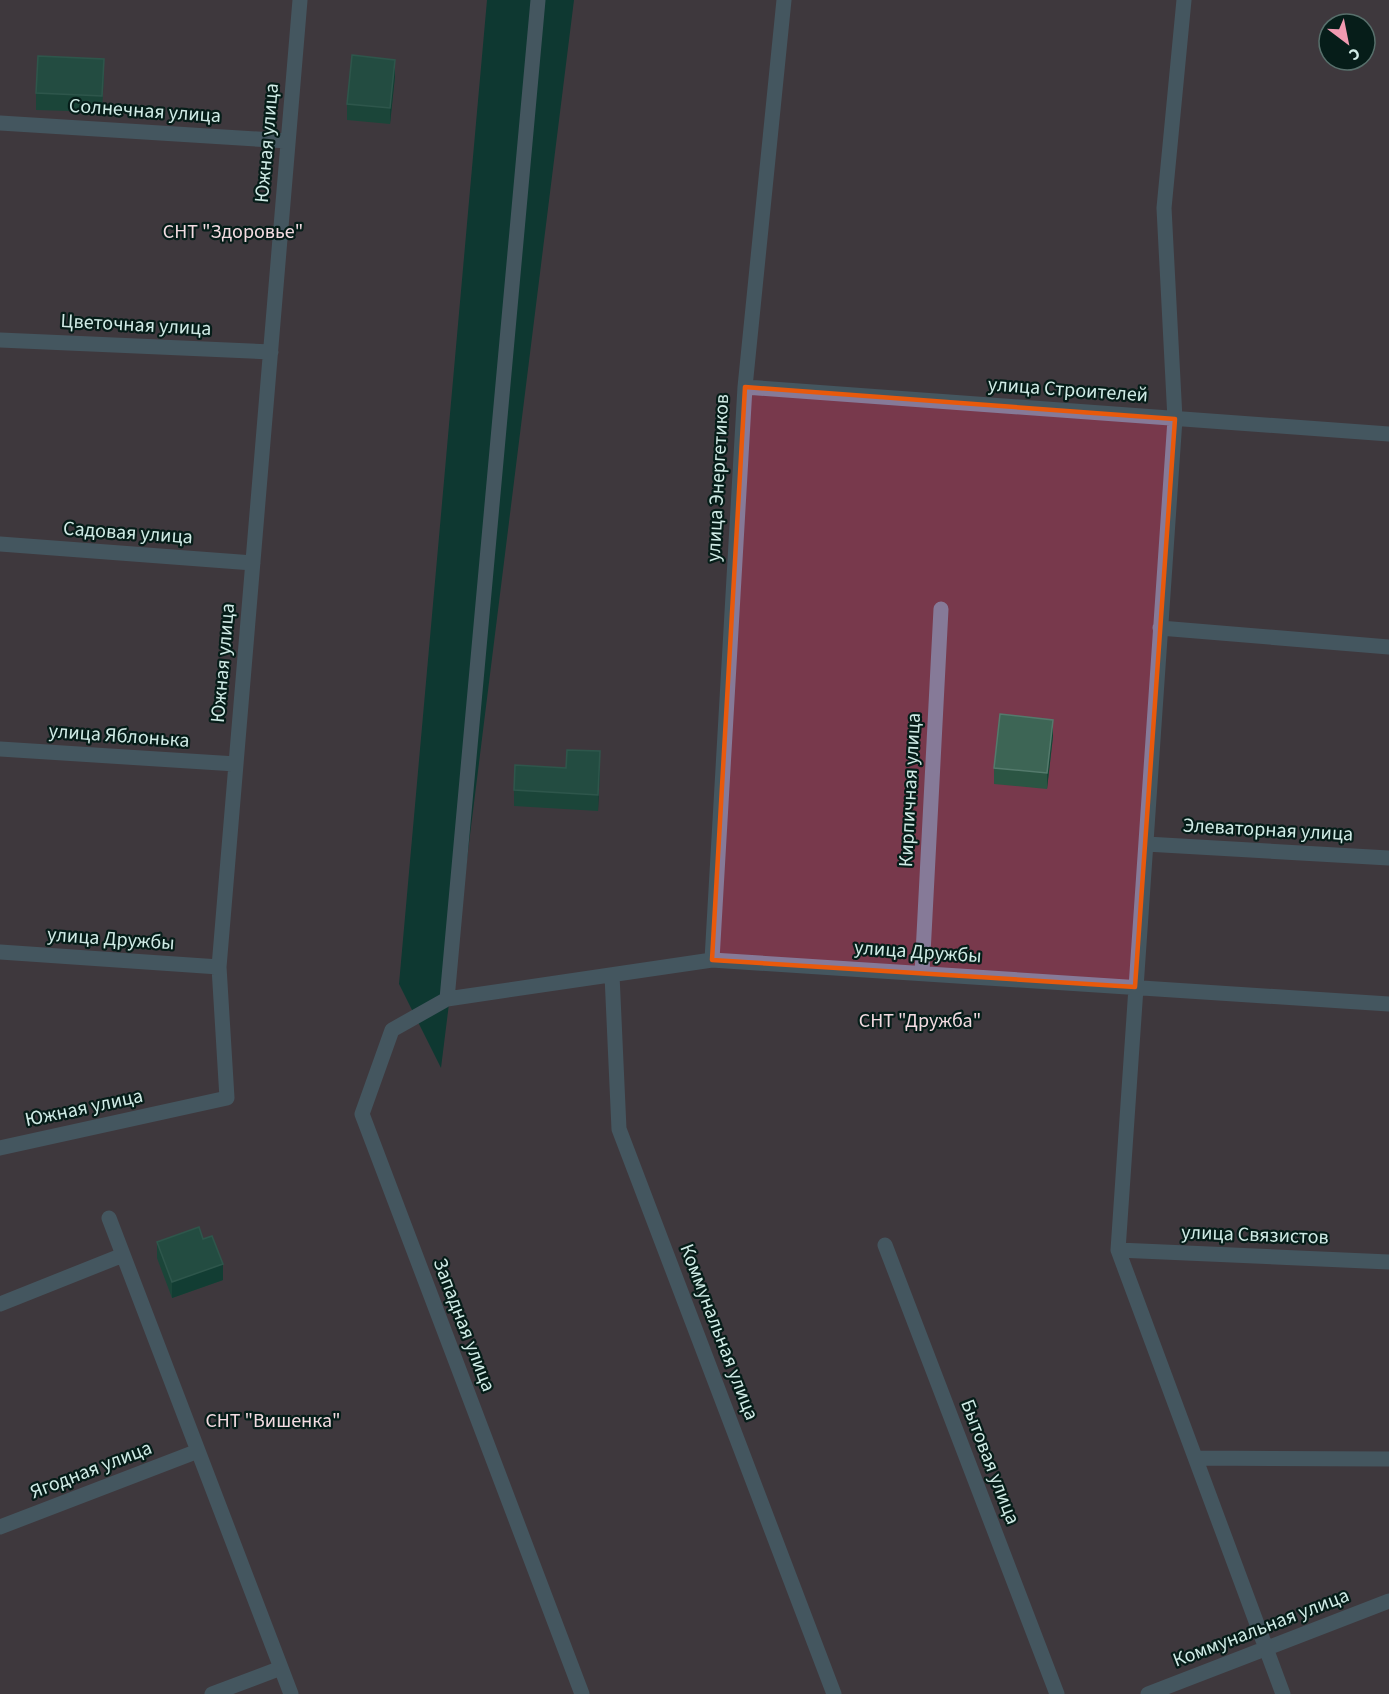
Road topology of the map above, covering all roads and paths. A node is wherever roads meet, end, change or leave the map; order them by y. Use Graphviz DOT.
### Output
graph roads {
  1 [pos="300,0"];
  2 [pos="538,0"];
  3 [pos="784,0"];
  4 [pos="1184,0"];
  5 [pos="0,123"];
  6 [pos="288,141"];
  7 [pos="0,340"];
  8 [pos="271,352"];
  9 [pos="744,387"];
  10 [pos="1175,419"];
  11 [pos="1389,434"];
  12 [pos="0,544"];
  13 [pos="253,563"];
  14 [pos="941,609"];
  15 [pos="1160,628"];
  16 [pos="1389,647"];
  17 [pos="0,749"];
  18 [pos="236,764"];
  19 [pos="1146,844"];
  20 [pos="1389,858"];
  21 [pos="0,952"];
  22 [pos="712,960"];
  23 [pos="219,967"];
  24 [pos="922,973"];
  25 [pos="612,975"];
  26 [pos="1135,987"];
  27 [pos="447,999"];
  28 [pos="1389,1004"];
  29 [pos="0,1148"];
  30 [pos="109,1218"];
  31 [pos="885,1245"];
  32 [pos="1118,1250"];
  33 [pos="123,1255"];
  34 [pos="1389,1262"];
  35 [pos="0,1304"];
  36 [pos="198,1451"];
  37 [pos="1196,1458"];
  38 [pos="1389,1459"];
  39 [pos="0,1527"];
  40 [pos="1389,1601"];
  41 [pos="1266,1648"];
  42 [pos="281,1668"];
  43 [pos="212,1694"];
  44 [pos="291,1694"];
  45 [pos="582,1694"];
  46 [pos="834,1694"];
  47 [pos="1057,1694"];
  48 [pos="1148,1694"];
  49 [pos="1283,1694"];
  1 -- 6 [label="street, Южная улица"];
  2 -- 27 [label="street"];
  3 -- 9 [label="street, улица Энергетиков"];
  4 -- 10 [label="street"];
  5 -- 6 [label="street, Солнечная улица"];
  6 -- 8 [label="street, Южная улица"];
  7 -- 8 [label="street, Цветочная улица"];
  8 -- 13 [label="street, Южная улица"];
  9 -- 10 [label="street, улица Строителей"];
  9 -- 22 [label="street, улица Энергетиков"];
  10 -- 11 [label="street, улица Строителей"];
  10 -- 15 [label="street"];
  12 -- 13 [label="street, Садовая улица"];
  13 -- 18 [label="street, Южная улица"];
  14 -- 24 [label="street, Кирпичная улица"];
  15 -- 16 [label="street"];
  15 -- 19 [label="street"];
  17 -- 18 [label="street, улица Яблонька"];
  18 -- 23 [label="street, Южная улица"];
  19 -- 20 [label="street, Элеваторная улица"];
  19 -- 26 [label="street"];
  21 -- 23 [label="street, улица Дружбы"];
  22 -- 24 [label="street, улица Дружбы"];
  22 -- 25 [label="street, улица Дружбы"];
  23 -- 29 [label="street, Южная улица"];
  24 -- 26 [label="street, улица Дружбы"];
  25 -- 27 [label="street, улица Дружбы"];
  25 -- 46 [label="street, Коммунальная улица"];
  26 -- 28 [label="street, улица Дружбы"];
  26 -- 32 [label="street"];
  27 -- 45 [label="street, Западная улица"];
  30 -- 33 [label="street"];
  31 -- 47 [label="street, Бытовая улица"];
  32 -- 34 [label="street, улица Связистов"];
  32 -- 37 [label="street"];
  33 -- 35 [label="street"];
  33 -- 36 [label="street"];
  36 -- 39 [label="street, Ягодная улица"];
  36 -- 42 [label="street"];
  37 -- 38 [label="street"];
  37 -- 41 [label="street"];
  40 -- 41 [label="street, Коммунальная улица"];
  41 -- 48 [label="street, Коммунальная улица"];
  41 -- 49 [label="street"];
  42 -- 43 [label="street"];
  42 -- 44 [label="street"];
}
